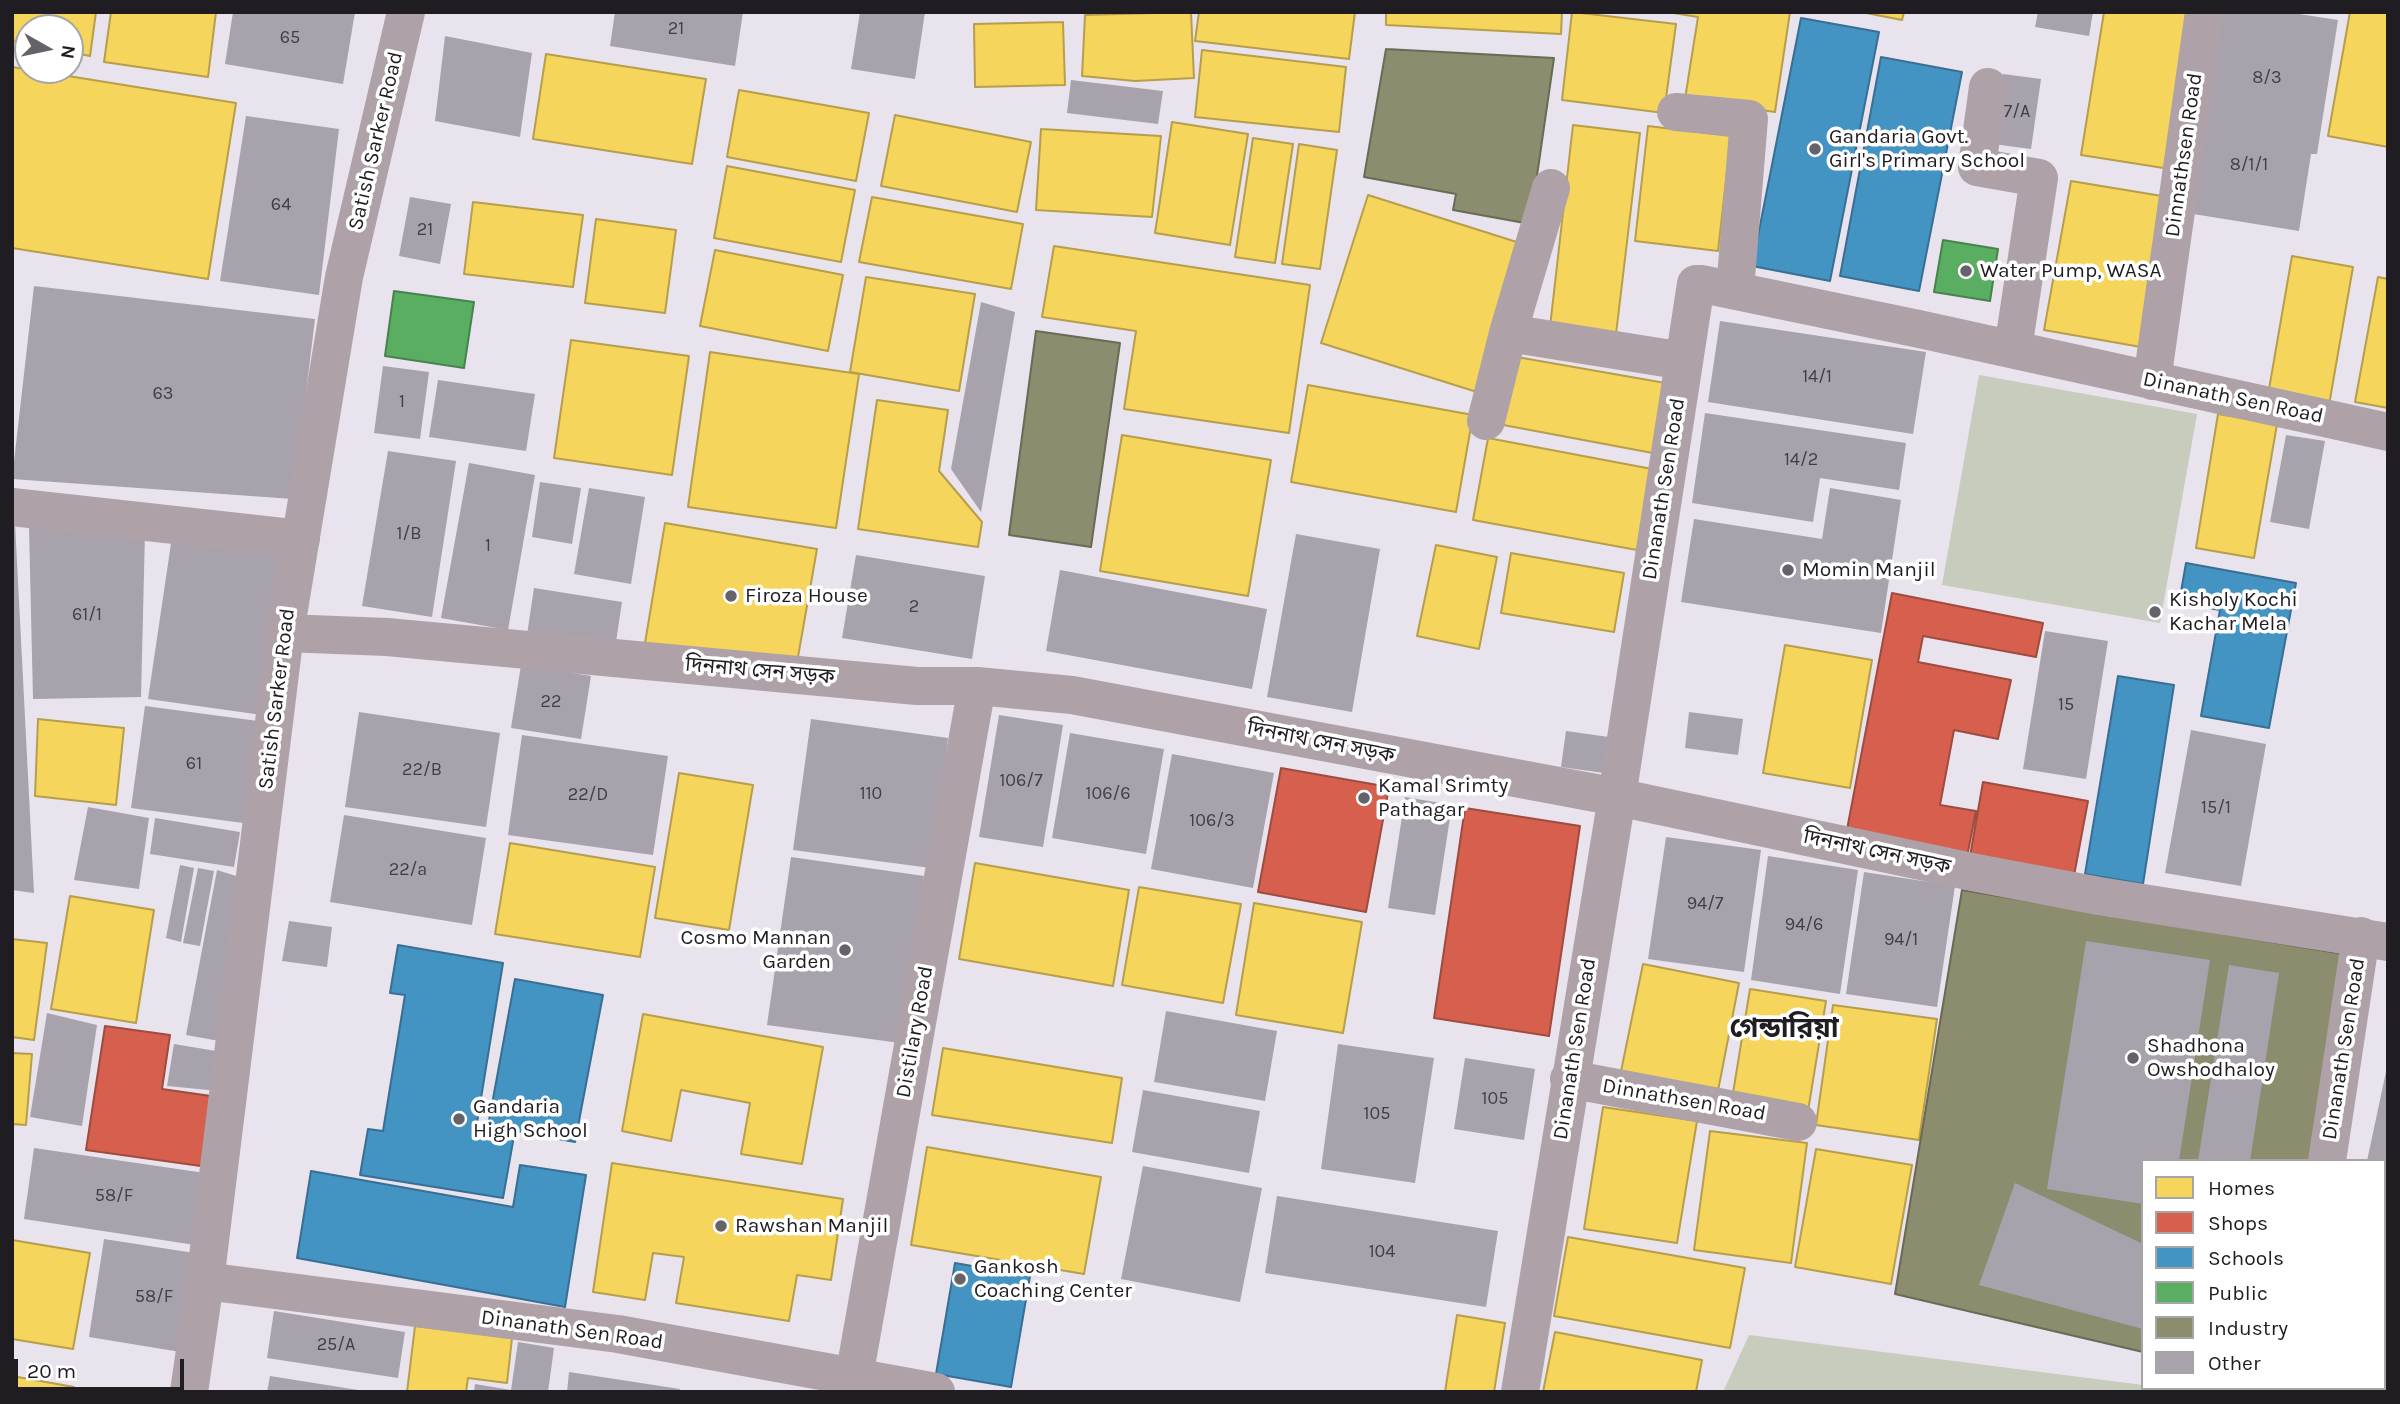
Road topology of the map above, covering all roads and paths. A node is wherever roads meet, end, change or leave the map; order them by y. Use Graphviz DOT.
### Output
graph roads {
  1 [pos="406,12"];
  2 [pos="2204,12"];
  3 [pos="1988,86"];
  4 [pos="1676,112"];
  5 [pos="1551,188"];
  6 [pos="1735,290"];
  7 [pos="1508,333"];
  8 [pos="2013,349"];
  9 [pos="1684,361"];
  10 [pos="2152,381"];
  11 [pos="1486,421"];
  12 [pos="2388,432"];
  13 [pos="12,507"];
  14 [pos="301,539"];
  15 [pos="285,633"];
  16 [pos="977,686"];
  17 [pos="1617,797"];
  18 [pos="2374,939"];
  19 [pos="1569,1079"];
  20 [pos="1798,1122"];
  21 [pos="2326,1159"];
  22 [pos="205,1281"];
  23 [pos="854,1377"];
  24 [pos="189,1392"];
  25 [pos="936,1392"];
  26 [pos="1520,1392"];
  1 -- 14 [label="street, Satish Sarker Road"];
  2 -- 10 [label="street, Dinnathsen Road"];
  3 -- 8 [label="street"];
  4 -- 6 [label="street"];
  5 -- 7 [label="street"];
  6 -- 8 [label="street, Dinanath Sen Road"];
  6 -- 9 [label="street, Dinanath Sen Road"];
  7 -- 9 [label="street"];
  7 -- 11 [label="street"];
  8 -- 10 [label="street, Dinanath Sen Road"];
  9 -- 17 [label="street, Dinanath Sen Road"];
  10 -- 12 [label="street, Dinanath Sen Road"];
  13 -- 14 [label="street"];
  14 -- 15 [label="street, Satish Sarker Road"];
  15 -- 16 [label="street, দিননাথ সেন সড়ক"];
  15 -- 22 [label="street, Satish Sarker Road"];
  16 -- 17 [label="street, দিননাথ সেন সড়ক"];
  16 -- 23 [label="street, Distilary Road"];
  17 -- 18 [label="street, দিননাথ সেন সড়ক"];
  17 -- 19 [label="street, Dinanath Sen Road"];
  18 -- 21 [label="street, Dinanath Sen Road"];
  19 -- 20 [label="street, Dinnathsen Road"];
  19 -- 26 [label="street, Dinanath Sen Road"];
  22 -- 23 [label="street, Dinanath Sen Road"];
  22 -- 24 [label="street, Satish Sarker Road"];
  23 -- 25 [label="street, Dinanath Sen Road"];
}
